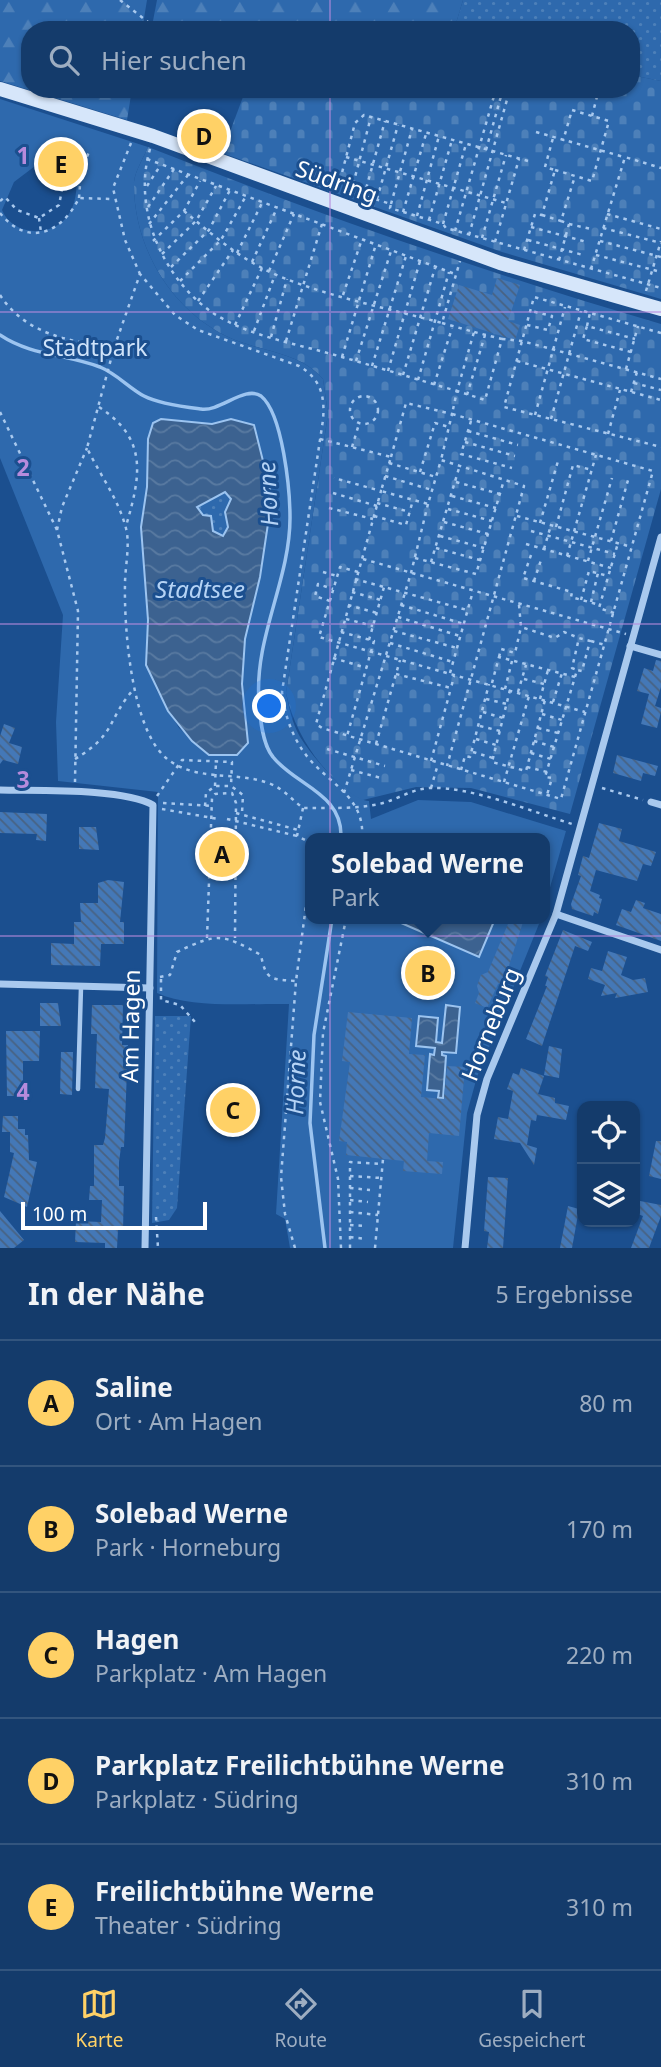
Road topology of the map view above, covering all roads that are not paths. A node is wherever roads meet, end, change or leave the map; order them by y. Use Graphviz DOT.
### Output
graph roads {
  1 [pos="0,89"];
  2 [pos="21,95"];
  3 [pos="29,98"];
  4 [pos="661,309"];
  5 [pos="661,537"];
  6 [pos="630,646"];
  7 [pos="661,655"];
  8 [pos="0,790"];
  9 [pos="650,802"];
  10 [pos="661,805"];
  11 [pos="556,914"];
  12 [pos="661,950"];
  13 [pos="0,984"];
  14 [pos="81,987"];
  15 [pos="150,988"];
  16 [pos="78,1089"];
  17 [pos="145,1248"];
  18 [pos="465,1248"];
  1 -- 2 [label="street, Südring"];
  3 -- 4 [label="street, Südring"];
  5 -- 6 [label="street, Horneburg"];
  6 -- 7 [label="street"];
  6 -- 11 [label="street, Horneburg"];
  8 -- 15 [label="street, Am Hagen"];
  9 -- 10 [label="street"];
  11 -- 12 [label="street"];
  11 -- 18 [label="street, Horneburg"];
  13 -- 14 [label="street"];
  14 -- 15 [label="street"];
  14 -- 16 [label="lane"];
  15 -- 17 [label="street, Am Hagen"];
}
